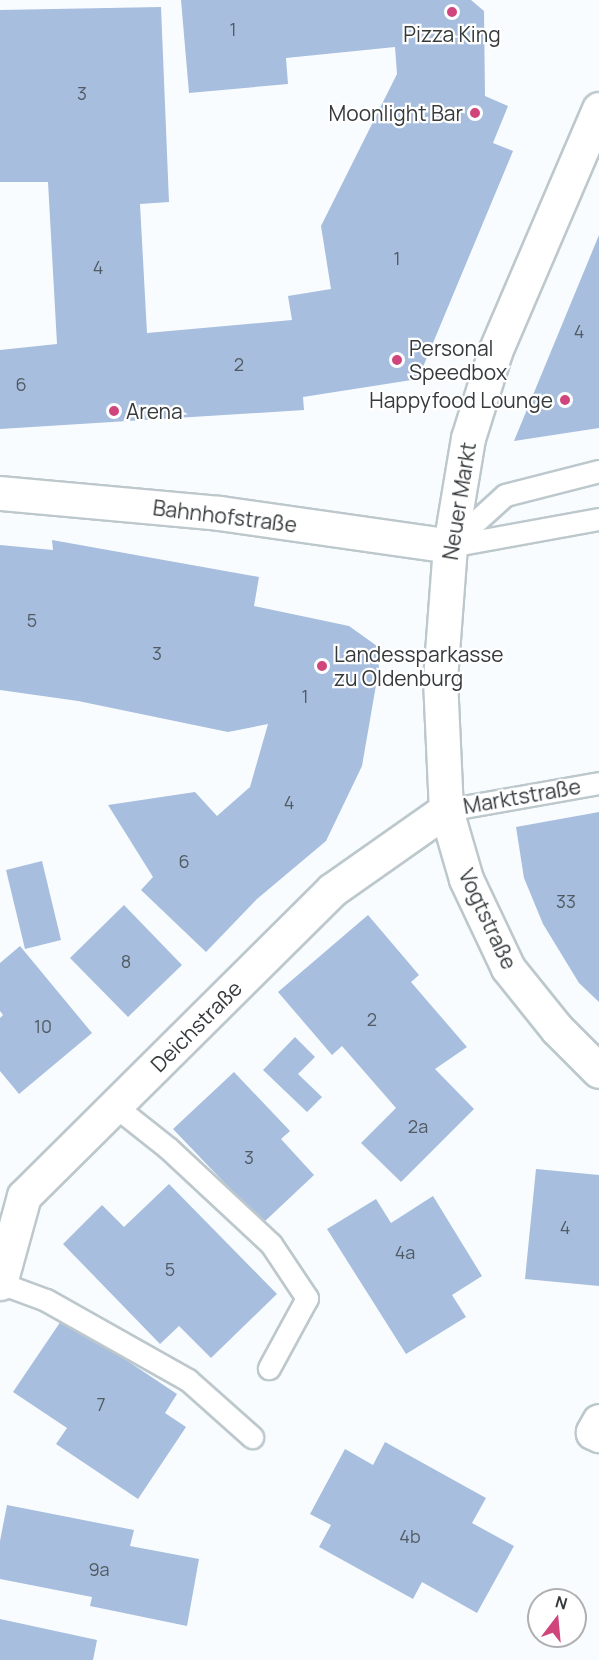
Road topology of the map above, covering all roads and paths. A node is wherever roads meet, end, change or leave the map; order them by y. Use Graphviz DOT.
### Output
graph roads {
  1 [pos="599,109"];
  2 [pos="599,471"];
  3 [pos="0,493"];
  4 [pos="599,519"];
  5 [pos="450,546"];
  6 [pos="599,783"];
  7 [pos="446,810"];
  8 [pos="599,1071"];
  9 [pos="115,1106"];
  10 [pos="12,1199"];
  11 [pos="0,1283"];
  12 [pos="269,1368"];
  13 [pos="599,1421"];
  14 [pos="599,1435"];
  15 [pos="252,1437"];
  1 -- 5 [label="street, Neuer Markt"];
  2 -- 5 [label="lane"];
  3 -- 5 [label="street, Bahnhofstraße"];
  4 -- 5 [label="lane"];
  5 -- 7 [label="street, Neuer Markt"];
  6 -- 7 [label="lane, Marktstraße"];
  7 -- 8 [label="street, Vogtstraße"];
  7 -- 9 [label="street, Deichstraße"];
  9 -- 10 [label="street, Deichstraße"];
  9 -- 12 [label="lane"];
  10 -- 11 [label="street, Deichstraße"];
  11 -- 15 [label="lane"];
  13 -- 14 [label="street"];
}
